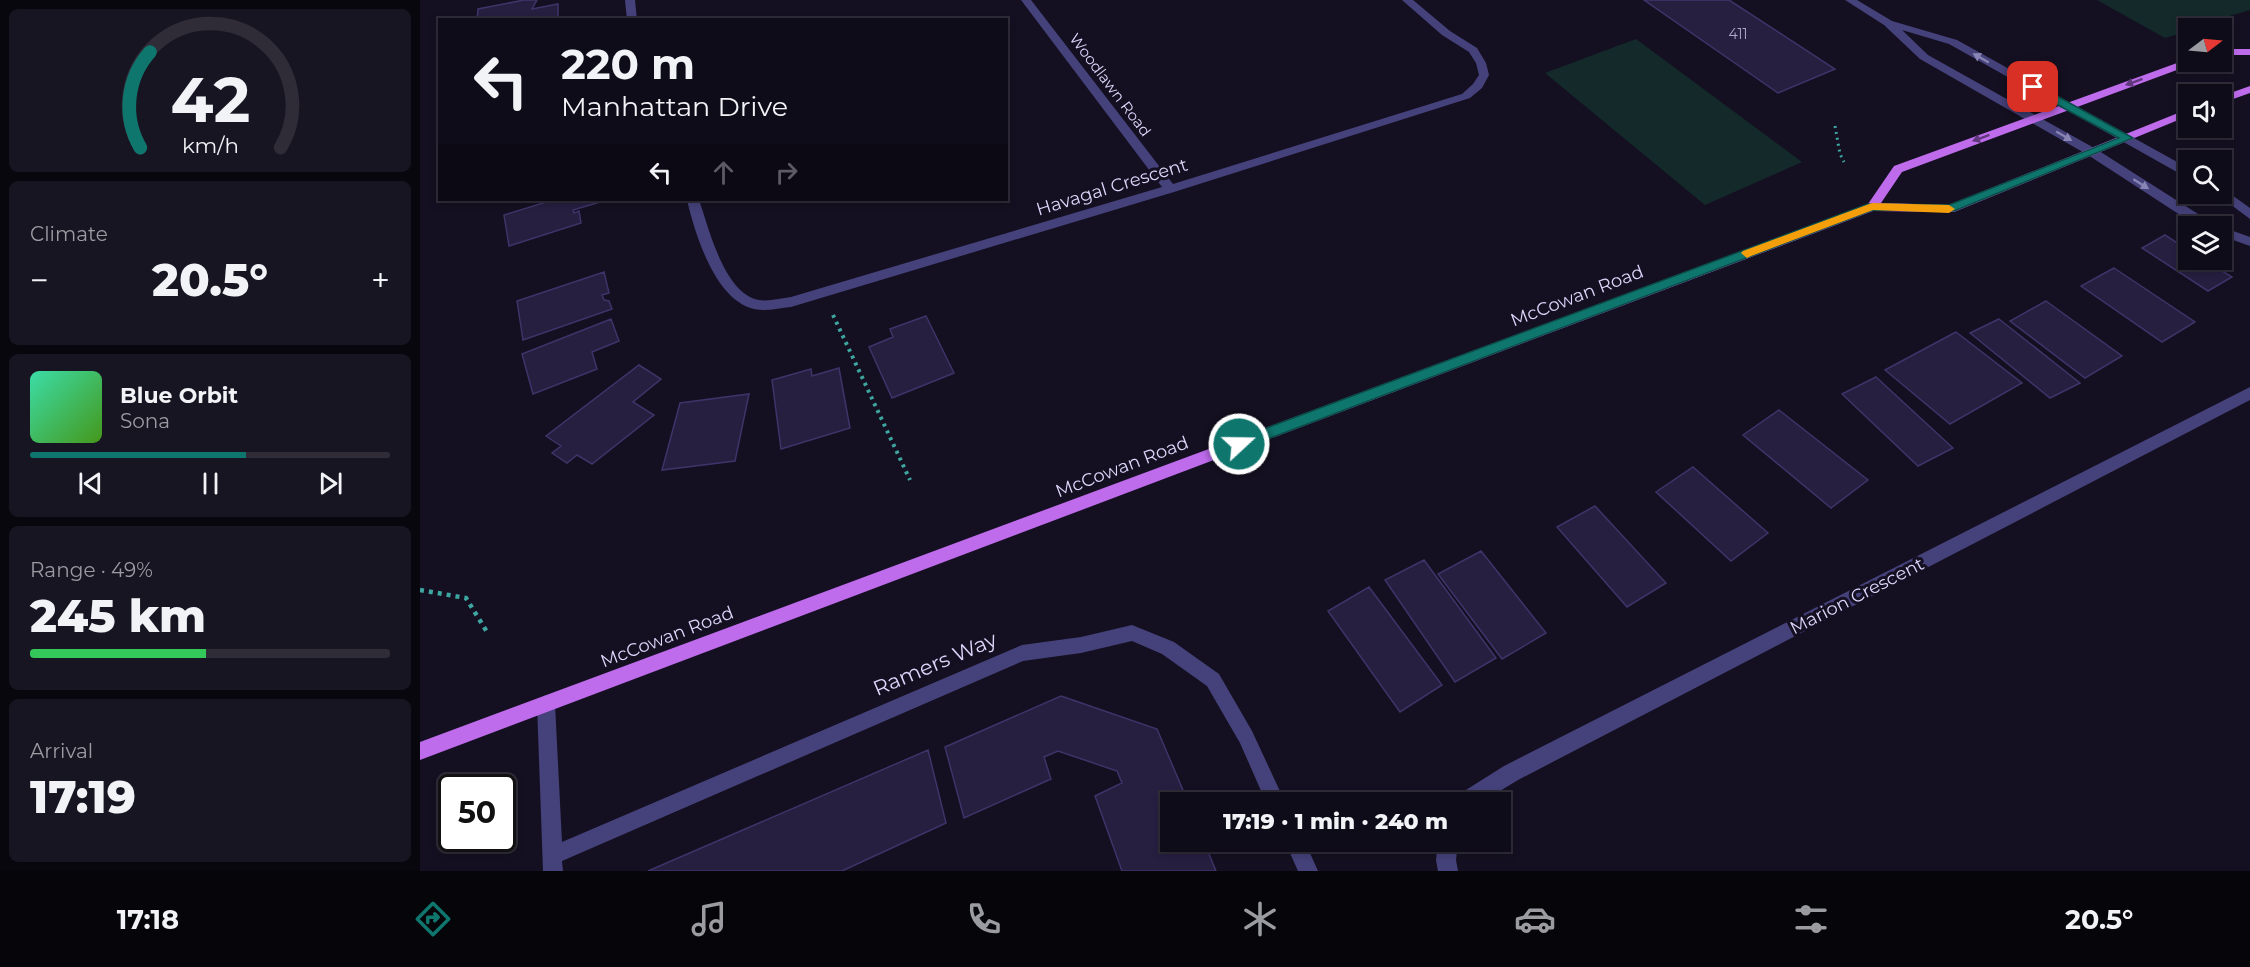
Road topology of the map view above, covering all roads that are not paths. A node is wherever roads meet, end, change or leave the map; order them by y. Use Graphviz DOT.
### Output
graph roads {
  1 [pos="630,0"];
  2 [pos="1026,0"];
  3 [pos="1407,0"];
  4 [pos="1850,0"];
  5 [pos="632,18"];
  6 [pos="1888,23"];
  7 [pos="2232,52"];
  8 [pos="2250,52"];
  9 [pos="2178,66"];
  10 [pos="2250,89"];
  11 [pos="2232,96"];
  12 [pos="2068,106"];
  13 [pos="2178,116"];
  14 [pos="2036,120"];
  15 [pos="2127,138"];
  16 [pos="2092,152"];
  17 [pos="2178,167"];
  18 [pos="1170,189"];
  19 [pos="2232,200"];
  20 [pos="693,201"];
  21 [pos="1872,207"];
  22 [pos="2250,215"];
  23 [pos="2191,216"];
  24 [pos="2232,235"];
  25 [pos="2250,242"];
  26 [pos="2250,393"];
  27 [pos="546,704"];
  28 [pos="420,751"];
  29 [pos="1271,792"];
  30 [pos="1481,792"];
  31 [pos="1299,852"];
  32 [pos="1447,852"];
  33 [pos="552,863"];
  34 [pos="1308,871"];
  35 [pos="1448,871"];
  1 -- 5 [label="street"];
  2 -- 18 [label="street, Woodlawn Road"];
  3 -- 18 [label="street, Havagal Crescent"];
  4 -- 6 [label="street"];
  12 -- 6 [label="street, one-way"];
  6 -- 14 [label="street"];
  7 -- 8 [label="main road"];
  9 -- 12 [label="main road, one-way"];
  10 -- 11 [label="main road"];
  12 -- 14 [label="main road"];
  12 -- 15 [label="street"];
  13 -- 15 [label="main road, McCowan Road"];
  14 -- 16 [label="street, one-way"];
  14 -- 21 [label="main road, one-way"];
  15 -- 16 [label="main road, McCowan Road"];
  15 -- 17 [label="street"];
  16 -- 21 [label="main road, McCowan Road"];
  16 -- 23 [label="street, one-way"];
  18 -- 20 [label="street, Havagal Crescent"];
  19 -- 22 [label="street"];
  21 -- 27 [label="main road, McCowan Road"];
  24 -- 25 [label="street"];
  26 -- 30 [label="street, Marion Crescent"];
  27 -- 28 [label="main road, McCowan Road"];
  27 -- 33 [label="street, Ramers Way"];
  29 -- 33 [label="street, Ramers Way"];
  31 -- 34 [label="street"];
  32 -- 35 [label="street"];
}
